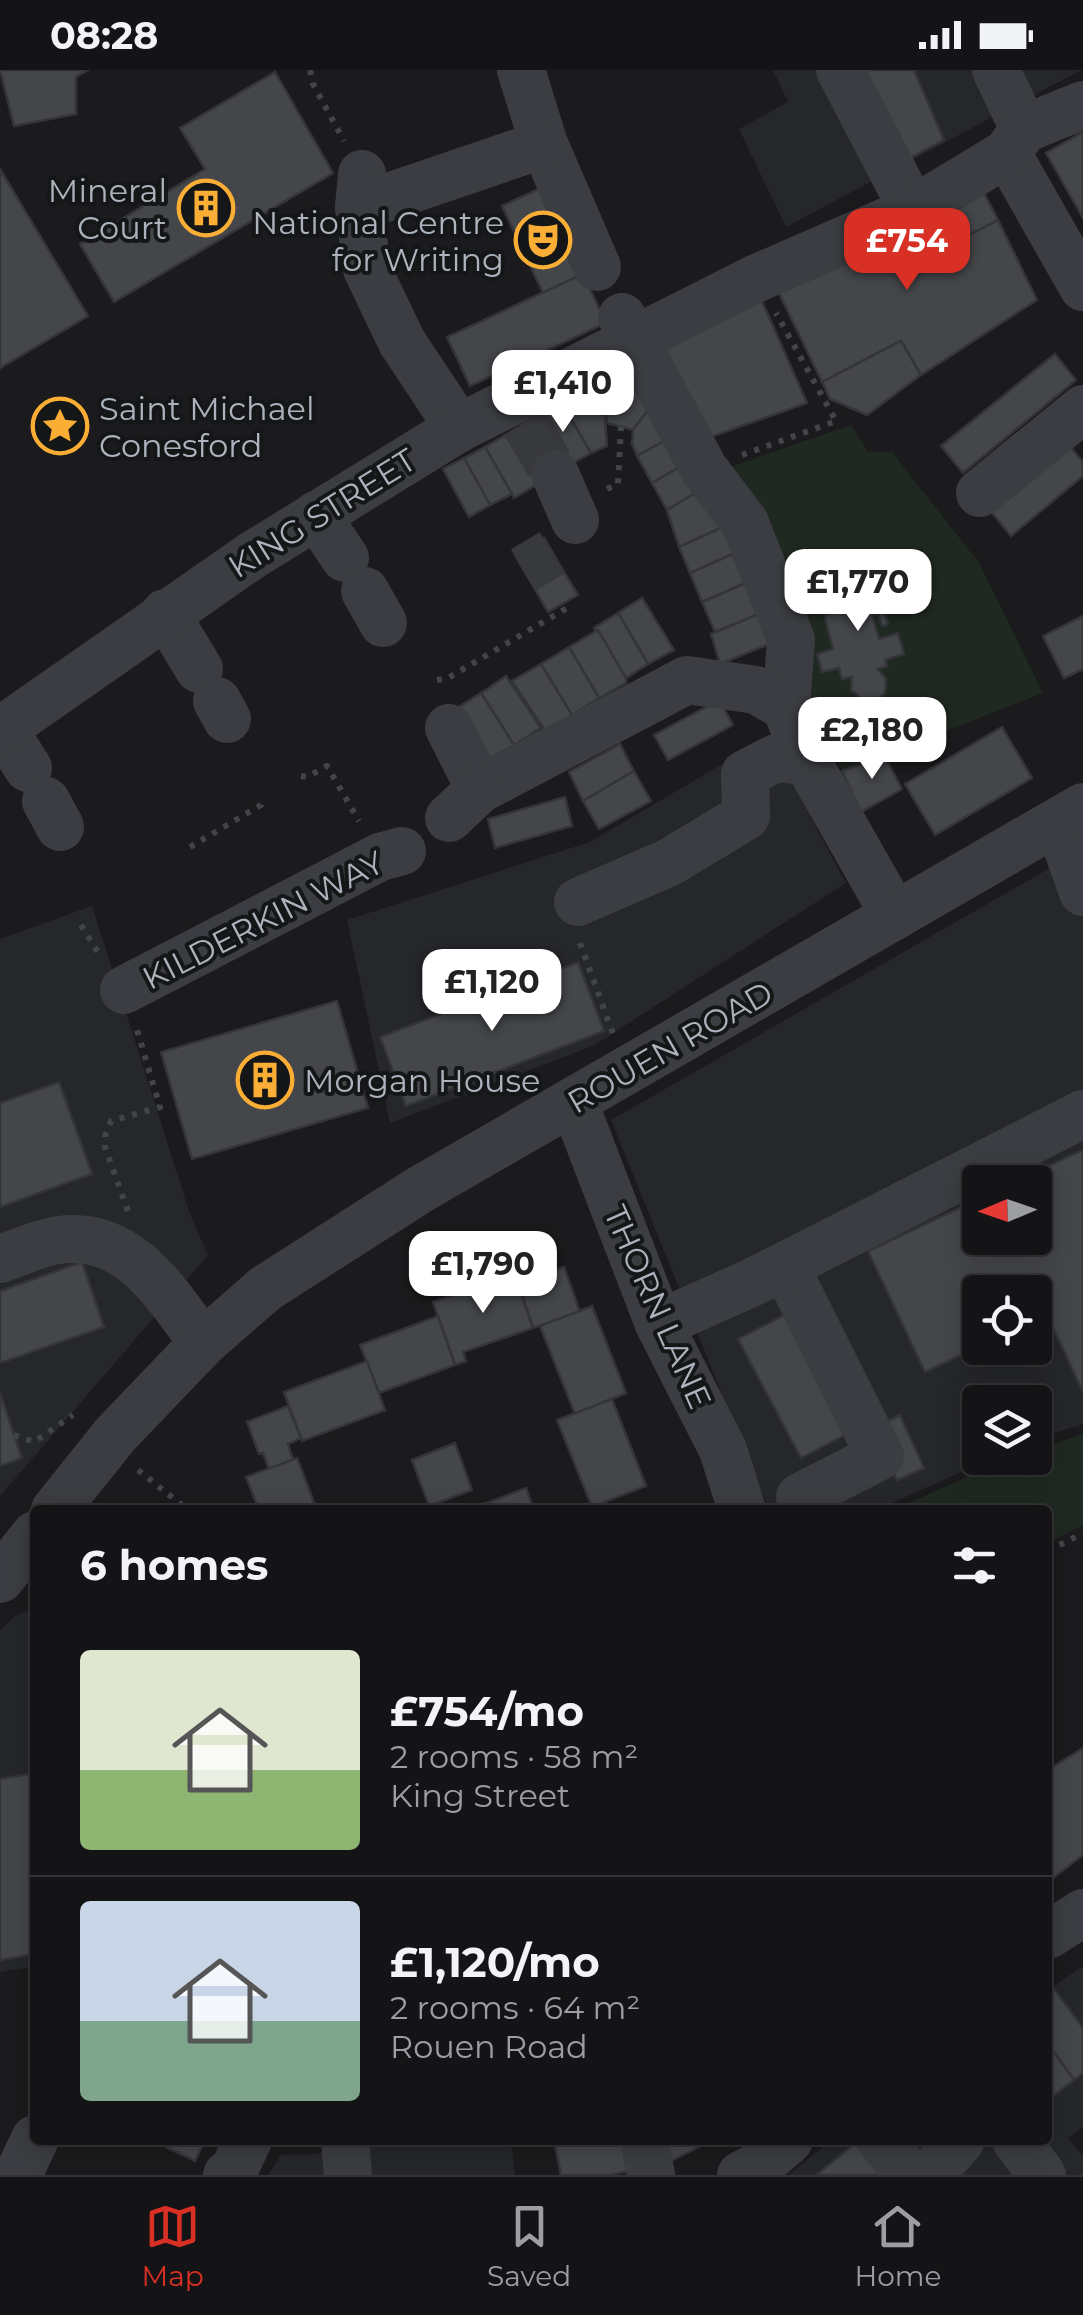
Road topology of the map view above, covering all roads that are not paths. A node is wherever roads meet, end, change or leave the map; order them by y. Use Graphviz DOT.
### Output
graph roads {
  1 [pos="521,70"];
  2 [pos="840,70"];
  3 [pos="996,70"];
  4 [pos="1083,105"];
  5 [pos="1016,141"];
  6 [pos="544,144"];
  7 [pos="913,210"];
  8 [pos="597,267"];
  9 [pos="1083,287"];
  10 [pos="628,328"];
  11 [pos="1083,409"];
  12 [pos="460,428"];
  13 [pos="555,474"];
  14 [pos="980,493"];
  15 [pos="593,509"];
  16 [pos="316,515"];
  17 [pos="364,590"];
  18 [pos="166,613"];
  19 [pos="214,696"];
  20 [pos="786,707"];
  21 [pos="449,728"];
  22 [pos="2,730"];
  23 [pos="807,761"];
  24 [pos="45,799"];
  25 [pos="1075,828"];
  26 [pos="391,854"];
  27 [pos="1083,892"];
  28 [pos="895,916"];
  29 [pos="578,920"];
  30 [pos="124,990"];
  31 [pos="574,1103"];
  32 [pos="1083,1114"];
  33 [pos="0,1259"];
  34 [pos="785,1266"];
  35 [pos="659,1324"];
  36 [pos="203,1343"];
  37 [pos="800,1497"];
  38 [pos="60,1505"];
  39 [pos="740,1505"];
  40 [pos="30,1543"];
  41 [pos="0,1579"];
  42 [pos="32,2145"];
  43 [pos="246,2145"];
  44 [pos="346,2145"];
  45 [pos="645,2145"];
  46 [pos="885,2145"];
  47 [pos="957,2145"];
  48 [pos="1020,2145"];
  49 [pos="18,2175"];
  50 [pos="227,2175"];
  51 [pos="348,2175"];
  52 [pos="651,2175"];
  53 [pos="909,2175"];
  54 [pos="930,2175"];
  55 [pos="1042,2175"];
  1 -- 6 [label="street"];
  2 -- 7 [label="street"];
  3 -- 5 [label="street"];
  4 -- 5 [label="street, KING STREET"];
  5 -- 7 [label="street, KING STREET"];
  5 -- 9 [label="street"];
  6 -- 8 [label="street"];
  6 -- 12 [label="street"];
  7 -- 10 [label="street, KING STREET"];
  10 -- 12 [label="street, KING STREET"];
  10 -- 20 [label="street"];
  11 -- 14 [label="street"];
  12 -- 16 [label="street, KING STREET"];
  13 -- 15 [label="street"];
  16 -- 17 [label="street"];
  16 -- 18 [label="street, KING STREET"];
  18 -- 19 [label="street"];
  18 -- 22 [label="street, KING STREET"];
  20 -- 21 [label="street"];
  20 -- 23 [label="street"];
  22 -- 24 [label="street"];
  23 -- 28 [label="street"];
  23 -- 29 [label="street"];
  25 -- 27 [label="street"];
  25 -- 28 [label="street, ROUEN ROAD"];
  26 -- 30 [label="street, KILDERKIN WAY"];
  28 -- 31 [label="street, ROUEN ROAD"];
  31 -- 35 [label="street, THORN LANE"];
  31 -- 36 [label="street, ROUEN ROAD"];
  32 -- 34 [label="street"];
  33 -- 36 [label="street"];
  34 -- 35 [label="street"];
  34 -- 37 [label="street"];
  35 -- 39 [label="street, THORN LANE"];
  36 -- 38 [label="street, ROUEN ROAD"];
  40 -- 41 [label="street, ROUEN ROAD"];
  42 -- 49 [label="street"];
  43 -- 50 [label="street"];
  44 -- 51 [label="street"];
  45 -- 52 [label="street"];
  46 -- 53 [label="street"];
  47 -- 54 [label="street"];
  48 -- 55 [label="street"];
}
